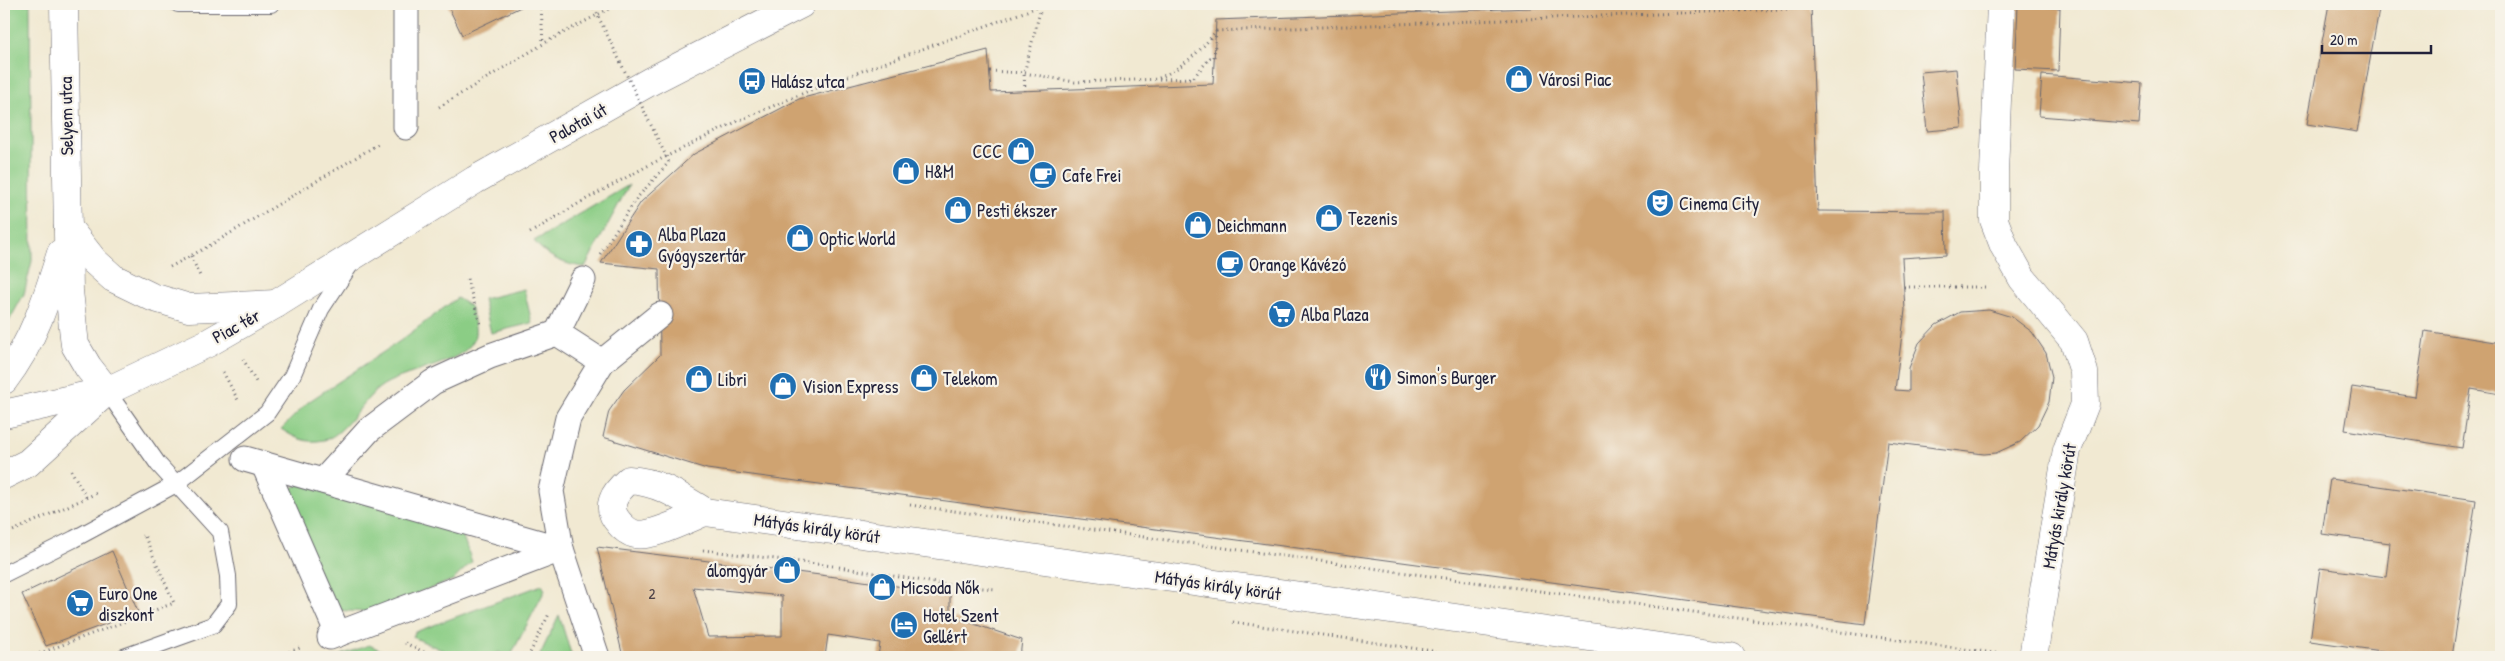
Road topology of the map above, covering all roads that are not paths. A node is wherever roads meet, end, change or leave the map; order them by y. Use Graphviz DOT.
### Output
graph roads {
  1 [pos="64,4"];
  2 [pos="178,4"];
  3 [pos="271,4"];
  4 [pos="406,4"];
  5 [pos="802,4"];
  6 [pos="1997,8"];
  7 [pos="406,127"];
  8 [pos="68,228"];
  9 [pos="360,252"];
  10 [pos="583,280"];
  11 [pos="276,304"];
  12 [pos="660,315"];
  13 [pos="557,334"];
  14 [pos="602,362"];
  15 [pos="4,380"];
  16 [pos="107,392"];
  17 [pos="4,414"];
  18 [pos="4,475"];
  19 [pos="322,481"];
  20 [pos="176,484"];
  21 [pos="705,512"];
  22 [pos="561,549"];
  23 [pos="4,574"];
  24 [pos="124,657"];
  25 [pos="597,657"];
  26 [pos="1731,657"];
  27 [pos="2033,657"];
  1 -- 8 [label="street, Selyem utca"];
  2 -- 3 [label="lane"];
  4 -- 7 [label="street"];
  5 -- 9 [label="street, Palotai út"];
  6 -- 27 [label="street, Mátyás király körút"];
  8 -- 11 [label="street"];
  8 -- 15 [label="street, Selyem utca"];
  8 -- 16 [label="street, Selyem utca"];
  9 -- 11 [label="street, Piac tér"];
  9 -- 20 [label="lane"];
  10 -- 13 [label="street"];
  11 -- 16 [label="street, Piac tér"];
  12 -- 14 [label="street"];
  13 -- 14 [label="street"];
  13 -- 19 [label="street"];
  14 -- 22 [label="street"];
  16 -- 17 [label="street, Piac tér"];
  16 -- 18 [label="street, Piac tér"];
  16 -- 20 [label="lane"];
  19 -- 22 [label="street"];
  19 -- 22 [label="street"];
  20 -- 23 [label="lane"];
  20 -- 24 [label="lane"];
  21 -- 26 [label="street, Mátyás király körút"];
  22 -- 25 [label="street"];
}
